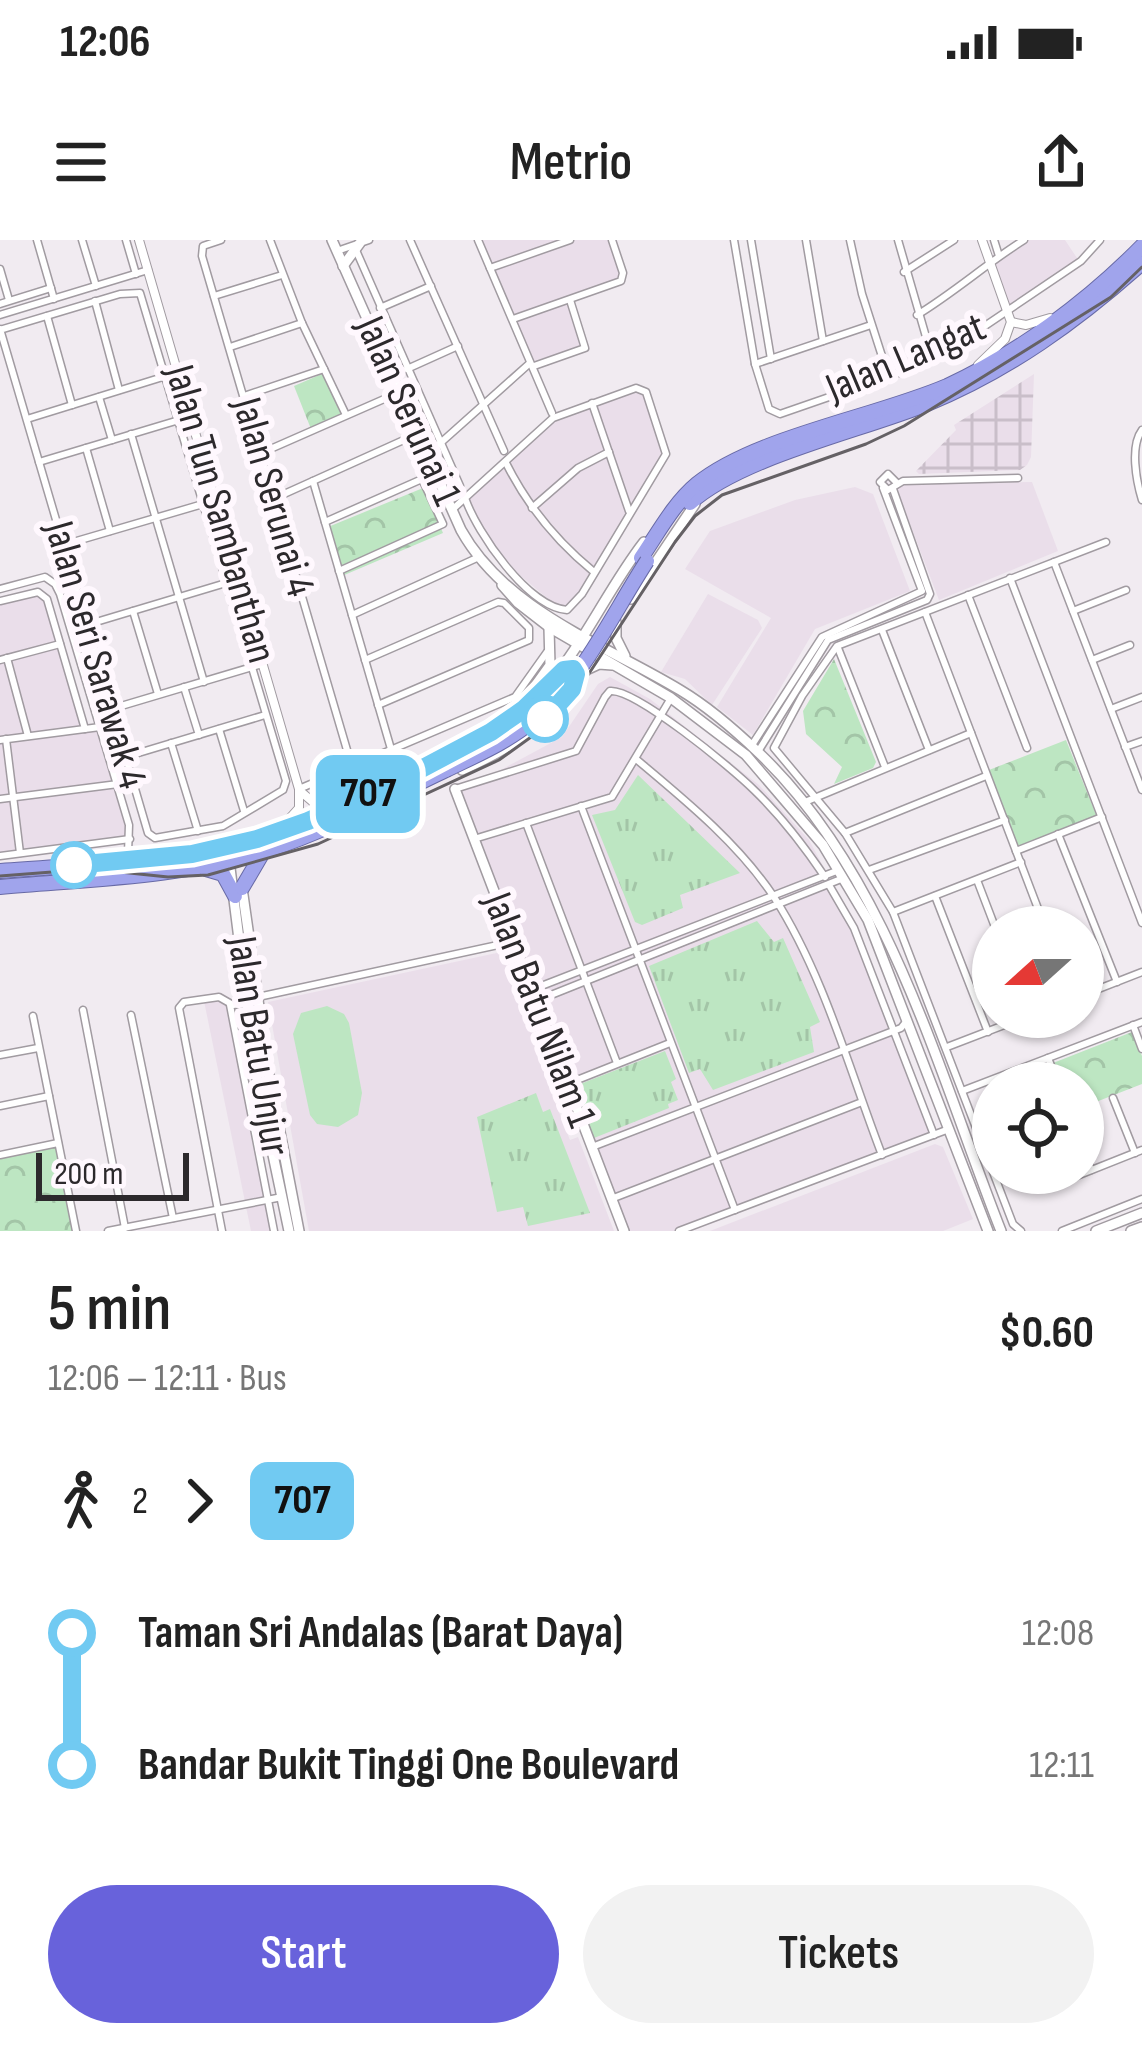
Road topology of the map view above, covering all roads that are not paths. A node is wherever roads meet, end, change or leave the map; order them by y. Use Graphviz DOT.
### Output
graph roads {
  1 [pos="37,240"];
  2 [pos="82,240"];
  3 [pos="126,240"];
  4 [pos="139,240"];
  5 [pos="221,240"];
  6 [pos="270,240"];
  7 [pos="344,240"];
  8 [pos="410,240"];
  9 [pos="478,240"];
  10 [pos="570,240"];
  11 [pos="612,240"];
  12 [pos="734,240"];
  13 [pos="751,240"];
  14 [pos="806,240"];
  15 [pos="850,240"];
  16 [pos="898,240"];
  17 [pos="954,240"];
  18 [pos="982,240"];
  19 [pos="994,240"];
  20 [pos="1024,240"];
  21 [pos="1100,240"];
  22 [pos="361,244"];
  23 [pos="334,246"];
  24 [pos="1142,246"];
  25 [pos="999,256"];
  26 [pos="990,263"];
  27 [pos="1142,263"];
  28 [pos="343,266"];
  29 [pos="490,268"];
  30 [pos="0,269"];
  31 [pos="148,270"];
  32 [pos="904,272"];
  33 [pos="136,274"];
  34 [pos="283,275"];
  35 [pos="96,286"];
  36 [pos="431,286"];
  37 [pos="51,288"];
  38 [pos="214,296"];
  39 [pos="54,299"];
  40 [pos="569,299"];
  41 [pos="95,301"];
  42 [pos="5,302"];
  43 [pos="380,308"];
  44 [pos="1063,312"];
  45 [pos="0,315"];
  46 [pos="917,315"];
  47 [pos="47,316"];
  48 [pos="1009,318"];
  49 [pos="512,320"];
  50 [pos="302,323"];
  51 [pos="872,325"];
  52 [pos="0,330"];
  53 [pos="823,341"];
  54 [pos="458,346"];
  55 [pos="230,347"];
  56 [pos="771,359"];
  57 [pos="933,361"];
  58 [pos="532,364"];
  59 [pos="755,364"];
  60 [pos="324,368"];
  61 [pos="407,369"];
  62 [pos="178,372"];
  63 [pos="968,374"];
  64 [pos="166,375"];
  65 [pos="890,379"];
  66 [pos="119,390"];
  67 [pos="99,396"];
  68 [pos="391,396"];
  69 [pos="244,397"];
  70 [pos="592,403"];
  71 [pos="484,404"];
  72 [pos="72,405"];
  73 [pos="553,413"];
  74 [pos="346,415"];
  75 [pos="192,416"];
  76 [pos="26,419"];
  77 [pos="179,420"];
  78 [pos="1140,431"];
  79 [pos="130,434"];
  80 [pos="418,434"];
  81 [pos="112,440"];
  82 [pos="441,444"];
  83 [pos="86,448"];
  84 [pos="504,452"];
  85 [pos="609,452"];
  86 [pos="260,454"];
  87 [pos="427,455"];
  88 [pos="39,462"];
  89 [pos="506,463"];
  90 [pos="1018,478"];
  91 [pos="313,481"];
  92 [pos="894,485"];
  93 [pos="460,486"];
  94 [pos="883,488"];
  95 [pos="700,494"];
  96 [pos="273,499"];
  97 [pos="1142,500"];
  98 [pos="680,502"];
  99 [pos="457,503"];
  100 [pos="203,504"];
  101 [pos="532,508"];
  102 [pos="629,511"];
  103 [pos="155,518"];
  104 [pos="325,522"];
  105 [pos="110,531"];
  106 [pos="1106,542"];
  107 [pos="63,545"];
  108 [pos="479,557"];
  109 [pos="644,559"];
  110 [pos="1054,562"];
  111 [pos="339,571"];
  112 [pos="594,572"];
  113 [pos="496,575"];
  114 [pos="1010,578"];
  115 [pos="226,583"];
  116 [pos="0,589"];
  117 [pos="1126,590"];
  118 [pos="926,593"];
  119 [pos="968,595"];
  120 [pos="179,597"];
  121 [pos="531,597"];
  122 [pos="605,599"];
  123 [pos="0,601"];
  124 [pos="133,611"];
  125 [pos="1073,611"];
  126 [pos="925,612"];
  127 [pos="596,614"];
  128 [pos="352,615"];
  129 [pos="618,618"];
  130 [pos="551,624"];
  131 [pos="86,625"];
  132 [pos="882,628"];
  133 [pos="580,640"];
  134 [pos="60,644"];
  135 [pos="552,644"];
  136 [pos="1130,645"];
  137 [pos="837,646"];
  138 [pos="598,649"];
  139 [pos="4,659"];
  140 [pos="365,660"];
  141 [pos="1092,660"];
  142 [pos="263,664"];
  143 [pos="634,664"];
  144 [pos="617,666"];
  145 [pos="250,668"];
  146 [pos="584,671"];
  147 [pos="556,677"];
  148 [pos="204,682"];
  149 [pos="809,686"];
  150 [pos="184,687"];
  151 [pos="798,687"];
  152 [pos="572,689"];
  153 [pos="158,695"];
  154 [pos="1142,697"];
  155 [pos="671,698"];
  156 [pos="378,705"];
  157 [pos="111,709"];
  158 [pos="1111,709"];
  159 [pos="266,715"];
  160 [pos="661,716"];
  161 [pos="507,721"];
  162 [pos="100,727"];
  163 [pos="85,729"];
  164 [pos="219,729"];
  165 [pos="971,733"];
  166 [pos="199,735"];
  167 [pos="28,737"];
  168 [pos="3,740"];
  169 [pos="1142,741"];
  170 [pos="171,743"];
  171 [pos="1125,747"];
  172 [pos="1027,748"];
  173 [pos="392,750"];
  174 [pos="929,750"];
  175 [pos="752,754"];
  176 [pos="124,757"];
  177 [pos="636,759"];
  178 [pos="352,767"];
  179 [pos="885,767"];
  180 [pos="463,769"];
  181 [pos="988,776"];
  182 [pos="434,781"];
  183 [pos="118,784"];
  184 [pos="406,784"];
  185 [pos="1142,788"];
  186 [pos="299,789"];
  187 [pos="455,789"];
  188 [pos="816,794"];
  189 [pos="14,798"];
  190 [pos="0,799"];
  191 [pos="350,802"];
  192 [pos="805,802"];
  193 [pos="581,806"];
  194 [pos="244,811"];
  195 [pos="1102,818"];
  196 [pos="1005,820"];
  197 [pos="526,823"];
  198 [pos="198,833"];
  199 [pos="275,833"];
  200 [pos="845,833"];
  201 [pos="1058,834"];
  202 [pos="130,838"];
  203 [pos="474,839"];
  204 [pos="1016,850"];
  205 [pos="266,851"];
  206 [pos="20,853"];
  207 [pos="228,854"];
  208 [pos="0,856"];
  209 [pos="111,862"];
  210 [pos="1021,862"];
  211 [pos="186,868"];
  212 [pos="842,868"];
  213 [pos="869,870"];
  214 [pos="0,871"];
  215 [pos="977,879"];
  216 [pos="827,881"];
  217 [pos="0,887"];
  218 [pos="238,892"];
  219 [pos="773,896"];
  220 [pos="935,896"];
  221 [pos="778,905"];
  222 [pos="987,906"];
  223 [pos="1038,906"];
  224 [pos="893,912"];
  225 [pos="1142,923"];
  226 [pos="513,942"];
  227 [pos="636,949"];
  228 [pos="640,959"];
  229 [pos="582,970"];
  230 [pos="1142,972"];
  231 [pos="586,980"];
  232 [pos="1117,982"];
  233 [pos="1104,987"];
  234 [pos="972,991"];
  235 [pos="534,995"];
  236 [pos="253,1000"];
  237 [pos="229,1004"];
  238 [pos="82,1010"];
  239 [pos="131,1015"];
  240 [pos="33,1016"];
  241 [pos="906,1020"];
  242 [pos="1137,1024"];
  243 [pos="894,1031"];
  244 [pos="972,1038"];
  245 [pos="671,1042"];
  246 [pos="39,1048"];
  247 [pos="946,1048"];
  248 [pos="1142,1049"];
  249 [pos="842,1050"];
  250 [pos="932,1053"];
  251 [pos="0,1055"];
  252 [pos="1048,1058"];
  253 [pos="1040,1062"];
  254 [pos="1050,1062"];
  255 [pos="617,1063"];
  256 [pos="567,1084"];
  257 [pos="972,1088"];
  258 [pos="962,1091"];
  259 [pos="49,1096"];
  260 [pos="1113,1098"];
  261 [pos="862,1102"];
  262 [pos="939,1105"];
  263 [pos="0,1106"];
  264 [pos="695,1107"];
  265 [pos="949,1130"];
  266 [pos="934,1135"];
  267 [pos="58,1143"];
  268 [pos="592,1147"];
  269 [pos="1138,1152"];
  270 [pos="0,1155"];
  271 [pos="882,1155"];
  272 [pos="715,1159"];
  273 [pos="1104,1165"];
  274 [pos="290,1185"];
  275 [pos="282,1197"];
  276 [pos="611,1198"];
  277 [pos="1142,1199"];
  278 [pos="268,1200"];
  279 [pos="218,1210"];
  280 [pos="735,1210"];
  281 [pos="1142,1213"];
  282 [pos="173,1219"];
  283 [pos="1142,1227"];
  284 [pos="125,1228"];
  285 [pos="76,1231"];
  286 [pos="108,1231"];
  287 [pos="222,1231"];
  288 [pos="274,1231"];
  289 [pos="289,1231"];
  290 [pos="299,1231"];
  291 [pos="624,1231"];
  292 [pos="679,1231"];
  293 [pos="988,1231"];
  294 [pos="1001,1231"];
  295 [pos="1021,1231"];
  296 [pos="1062,1231"];
  297 [pos="1096,1231"];
  298 [pos="1131,1231"];
  1 -- 37 [label="street"];
  2 -- 35 [label="street"];
  3 -- 33 [label="street"];
  4 -- 31 [label="street, Jalan Tun Sambanthan"];
  5 -- 38 [label="street, Jalan Serunai 4"];
  6 -- 34 [label="street"];
  7 -- 22 [label="main road"];
  8 -- 36 [label="street"];
  9 -- 29 [label="street"];
  10 -- 29 [label="street"];
  11 -- 40 [label="street"];
  12 -- 59 [label="street"];
  13 -- 56 [label="street"];
  14 -- 53 [label="street"];
  15 -- 51 [label="street"];
  16 -- 32 [label="street"];
  17 -- 32 [label="street"];
  18 -- 26 [label="street"];
  19 -- 25 [label="street"];
  20 -- 25 [label="street"];
  21 -- 48 [label="street"];
  22 -- 23 [label="street"];
  22 -- 28 [label="main road"];
  22 -- 43 [label="street, Jalan Serunai 1"];
  23 -- 28 [label="main road, Jalan Serunai 1"];
  24 -- 44 [label="highway, Jalan Langat"];
  25 -- 26 [label="street"];
  26 -- 46 [label="street"];
  26 -- 48 [label="street"];
  27 -- 95 [label="highway, Jalan Langat"];
  28 -- 80 [label="main road, Jalan Serunai 1"];
  29 -- 49 [label="street"];
  30 -- 42 [label="street"];
  31 -- 33 [label="street"];
  31 -- 62 [label="street, Jalan Tun Sambanthan"];
  32 -- 46 [label="street"];
  33 -- 35 [label="street"];
  34 -- 38 [label="street"];
  34 -- 50 [label="street"];
  35 -- 39 [label="street"];
  36 -- 43 [label="street"];
  36 -- 54 [label="street"];
  37 -- 39 [label="street"];
  37 -- 42 [label="street"];
  38 -- 55 [label="street, Jalan Serunai 4"];
  39 -- 45 [label="street"];
  40 -- 49 [label="street"];
  40 -- 58 [label="street"];
  41 -- 47 [label="street"];
  41 -- 64 [label="street"];
  41 -- 66 [label="street"];
  43 -- 61 [label="street, Jalan Serunai 1"];
  44 -- 48 [label="street"];
  44 -- 63 [label="highway, Jalan Langat"];
  46 -- 57 [label="street"];
  47 -- 52 [label="street"];
  47 -- 72 [label="street"];
  48 -- 57 [label="street"];
  48 -- 63 [label="street"];
  49 -- 58 [label="street"];
  50 -- 55 [label="street"];
  50 -- 60 [label="street"];
  51 -- 53 [label="street"];
  51 -- 65 [label="street"];
  52 -- 76 [label="street, Jalan Seri Sarawak 4"];
  53 -- 56 [label="street"];
  54 -- 61 [label="street"];
  54 -- 71 [label="street"];
  55 -- 69 [label="street, Jalan Serunai 4"];
  56 -- 59 [label="street"];
  57 -- 65 [label="street"];
  58 -- 71 [label="street"];
  58 -- 73 [label="street"];
  59 -- 65 [label="street"];
  60 -- 69 [label="street"];
  60 -- 74 [label="street"];
  61 -- 82 [label="street, Jalan Serunai 1"];
  62 -- 64 [label="street"];
  62 -- 75 [label="street, Jalan Tun Sambanthan"];
  63 -- 98 [label="highway, Jalan Langat"];
  64 -- 66 [label="street"];
  64 -- 77 [label="street"];
  66 -- 67 [label="street"];
  67 -- 72 [label="street"];
  67 -- 81 [label="street"];
  68 -- 74 [label="street"];
  69 -- 86 [label="street, Jalan Serunai 4"];
  70 -- 85 [label="street"];
  70 -- 89 [label="street"];
  70 -- 102 [label="street"];
  71 -- 82 [label="street"];
  71 -- 84 [label="street"];
  72 -- 76 [label="street"];
  74 -- 86 [label="street"];
  75 -- 77 [label="street"];
  75 -- 142 [label="street, Jalan Tun Sambanthan"];
  76 -- 88 [label="street, Jalan Seri Sarawak 4"];
  77 -- 79 [label="street"];
  77 -- 100 [label="street"];
  78 -- 97 [label="street"];
  79 -- 81 [label="street"];
  79 -- 103 [label="street"];
  80 -- 87 [label="main road, Jalan Serunai 1"];
  80 -- 91 [label="street"];
  81 -- 83 [label="street"];
  82 -- 87 [label="street"];
  82 -- 93 [label="street, Jalan Serunai 1"];
  83 -- 88 [label="street"];
  83 -- 105 [label="street"];
  85 -- 101 [label="street"];
  85 -- 102 [label="street"];
  86 -- 96 [label="street, Jalan Serunai 4"];
  87 -- 99 [label="main road, Jalan Serunai 1"];
  88 -- 107 [label="street, Jalan Seri Sarawak 4"];
  89 -- 99 [label="street"];
  89 -- 101 [label="street"];
  90 -- 92 [label="street"];
  91 -- 96 [label="street"];
  91 -- 104 [label="street"];
  92 -- 94 [label="street"];
  92 -- 94 [label="street"];
  92 -- 118 [label="street"];
  94 -- 118 [label="street"];
  95 -- 109 [label="highway, Jalan Langat"];
  95 -- 129 [label="main road, Jalan Langat"];
  96 -- 178 [label="street, Jalan Serunai 4"];
  98 -- 109 [label="highway, Jalan Langat"];
  98 -- 122 [label="main road, Jalan Langat"];
  99 -- 108 [label="main road, Jalan Serunai 1"];
  99 -- 121 [label="street"];
  100 -- 103 [label="street"];
  100 -- 115 [label="street"];
  101 -- 112 [label="street"];
  102 -- 112 [label="street"];
  103 -- 105 [label="street"];
  103 -- 120 [label="street"];
  104 -- 111 [label="street"];
  104 -- 111 [label="street"];
  105 -- 107 [label="street"];
  106 -- 110 [label="street"];
  107 -- 131 [label="street, Jalan Seri Sarawak 4"];
  108 -- 113 [label="main road, Jalan Serunai 1"];
  108 -- 128 [label="street"];
  109 -- 184 [label="highway, Jalan Langat, bridge"];
  110 -- 114 [label="street"];
  110 -- 125 [label="street"];
  111 -- 128 [label="street"];
  112 -- 121 [label="street"];
  113 -- 121 [label="main road"];
  113 -- 130 [label="main road"];
  114 -- 119 [label="street"];
  114 -- 195 [label="street"];
  115 -- 120 [label="street"];
  115 -- 145 [label="street"];
  116 -- 162 [label="street"];
  117 -- 125 [label="street"];
  118 -- 151 [label="street"];
  118 -- 175 [label="street"];
  119 -- 126 [label="street"];
  119 -- 172 [label="street"];
  120 -- 124 [label="street"];
  120 -- 148 [label="street"];
  121 -- 130 [label="main road"];
  122 -- 127 [label="main road, Jalan Langat"];
  122 -- 129 [label="main road"];
  123 -- 134 [label="street"];
  124 -- 131 [label="street"];
  124 -- 153 [label="street"];
  125 -- 141 [label="street"];
  126 -- 132 [label="street"];
  126 -- 165 [label="street"];
  127 -- 130 [label="main road"];
  127 -- 133 [label="main road, Jalan Langat"];
  128 -- 140 [label="street"];
  129 -- 138 [label="main road, Jalan Langat"];
  129 -- 143 [label="main road"];
  130 -- 133 [label="main road"];
  130 -- 135 [label="main road"];
  131 -- 157 [label="street, Jalan Seri Sarawak 4"];
  132 -- 137 [label="street"];
  132 -- 174 [label="street"];
  133 -- 138 [label="main road"];
  133 -- 147 [label="main road, Jalan Langat"];
  134 -- 139 [label="street"];
  134 -- 163 [label="street"];
  135 -- 161 [label="main road"];
  135 -- 173 [label="street"];
  136 -- 141 [label="street"];
  137 -- 149 [label="street"];
  137 -- 179 [label="street"];
  138 -- 143 [label="main road"];
  138 -- 144 [label="main road"];
  138 -- 146 [label="main road, Jalan Langat"];
  139 -- 167 [label="street"];
  140 -- 156 [label="street"];
  140 -- 156 [label="street"];
  141 -- 158 [label="street"];
  142 -- 145 [label="street"];
  142 -- 186 [label="street, Jalan Tun Sambanthan"];
  143 -- 175 [label="main road"];
  144 -- 146 [label="main road"];
  144 -- 155 [label="main road"];
  145 -- 148 [label="street"];
  145 -- 159 [label="street"];
  146 -- 152 [label="main road, Jalan Langat"];
  147 -- 152 [label="main road"];
  147 -- 161 [label="main road, Jalan Langat"];
  148 -- 150 [label="street"];
  149 -- 151 [label="street"];
  149 -- 188 [label="street"];
  150 -- 153 [label="street"];
  150 -- 166 [label="street"];
  151 -- 175 [label="street"];
  152 -- 180 [label="main road, Jalan Langat"];
  153 -- 157 [label="street"];
  154 -- 158 [label="street"];
  155 -- 160 [label="street"];
  155 -- 175 [label="main road"];
  156 -- 173 [label="street"];
  157 -- 176 [label="street, Jalan Seri Sarawak 4"];
  158 -- 171 [label="street"];
  159 -- 164 [label="street"];
  159 -- 194 [label="street"];
  160 -- 177 [label="street"];
  160 -- 187 [label="street"];
  160 -- 216 [label="street"];
  161 -- 184 [label="main road, Jalan Langat"];
  162 -- 163 [label="street"];
  162 -- 183 [label="street"];
  163 -- 167 [label="street"];
  164 -- 166 [label="street"];
  164 -- 194 [label="street"];
  165 -- 174 [label="street"];
  165 -- 181 [label="street"];
  166 -- 170 [label="street"];
  167 -- 168 [label="street"];
  168 -- 189 [label="street"];
  169 -- 171 [label="street"];
  170 -- 176 [label="street"];
  170 -- 198 [label="street"];
  171 -- 185 [label="street"];
  173 -- 178 [label="street"];
  174 -- 179 [label="street"];
  175 -- 192 [label="main road"];
  175 -- 212 [label="main road"];
  176 -- 198 [label="street, Jalan Seri Sarawak 4"];
  177 -- 193 [label="street"];
  177 -- 219 [label="street"];
  178 -- 186 [label="street"];
  179 -- 188 [label="street"];
  180 -- 182 [label="main road, Jalan Langat"];
  180 -- 187 [label="main road"];
  181 -- 196 [label="street"];
  181 -- 200 [label="street"];
  182 -- 184 [label="main road, Jalan Langat"];
  182 -- 187 [label="main road"];
  183 -- 189 [label="street"];
  183 -- 202 [label="street"];
  184 -- 191 [label="highway, Jalan Langat"];
  184 -- 205 [label="highway, Jalan Langat"];
  186 -- 191 [label="street"];
  186 -- 199 [label="street"];
  187 -- 203 [label="main road, Jalan Batu Nilam 1"];
  188 -- 192 [label="street"];
  188 -- 200 [label="street"];
  189 -- 190 [label="street"];
  189 -- 206 [label="street"];
  191 -- 199 [label="highway, Jalan Langat"];
  192 -- 212 [label="main road"];
  193 -- 197 [label="street"];
  193 -- 227 [label="street"];
  194 -- 198 [label="street"];
  195 -- 201 [label="street"];
  195 -- 225 [label="street"];
  196 -- 204 [label="street"];
  196 -- 213 [label="street"];
  197 -- 203 [label="street"];
  197 -- 229 [label="street"];
  199 -- 207 [label="highway, Jalan Langat"];
  200 -- 213 [label="street"];
  201 -- 204 [label="street"];
  201 -- 232 [label="street"];
  202 -- 206 [label="street"];
  202 -- 209 [label="street"];
  203 -- 226 [label="main road, Jalan Batu Nilam 1"];
  204 -- 210 [label="street"];
  205 -- 207 [label="highway, Jalan Langat"];
  205 -- 218 [label="highway"];
  206 -- 208 [label="street"];
  207 -- 209 [label="highway"];
  207 -- 211 [label="highway"];
  207 -- 218 [label="main road, Jalan Batu Unjur"];
  209 -- 214 [label="highway"];
  210 -- 215 [label="street"];
  210 -- 223 [label="street"];
  211 -- 217 [label="highway"];
  211 -- 218 [label="highway"];
  212 -- 216 [label="street"];
  212 -- 241 [label="main road"];
  212 -- 250 [label="main road"];
  213 -- 224 [label="street"];
  215 -- 220 [label="street"];
  215 -- 222 [label="street"];
  216 -- 219 [label="street"];
  216 -- 221 [label="street"];
  216 -- 243 [label="street"];
  218 -- 236 [label="main road, Jalan Batu Unjur"];
  219 -- 221 [label="street"];
  219 -- 227 [label="street"];
  220 -- 224 [label="street"];
  220 -- 234 [label="street"];
  221 -- 228 [label="street"];
  221 -- 249 [label="street"];
  224 -- 247 [label="street"];
  226 -- 235 [label="main road, Jalan Batu Nilam 1"];
  226 -- 236 [label="street"];
  227 -- 228 [label="street"];
  227 -- 229 [label="street"];
  228 -- 231 [label="street"];
  228 -- 245 [label="street"];
  229 -- 231 [label="street"];
  229 -- 235 [label="street"];
  230 -- 232 [label="street"];
  231 -- 235 [label="street"];
  231 -- 255 [label="street"];
  232 -- 233 [label="street"];
  235 -- 256 [label="main road, Jalan Batu Nilam 1"];
  236 -- 237 [label="street"];
  236 -- 274 [label="main road, Jalan Batu Unjur"];
  236 -- 275 [label="main road, Jalan Batu Unjur"];
  237 -- 278 [label="street"];
  237 -- 279 [label="street"];
  238 -- 284 [label="street"];
  239 -- 282 [label="street"];
  240 -- 246 [label="street"];
  241 -- 243 [label="street"];
  241 -- 262 [label="main road"];
  242 -- 248 [label="street"];
  242 -- 252 [label="street"];
  243 -- 249 [label="street"];
  243 -- 266 [label="street"];
  244 -- 247 [label="street"];
  245 -- 255 [label="street"];
  245 -- 264 [label="street"];
  246 -- 251 [label="street"];
  246 -- 259 [label="street"];
  247 -- 250 [label="street"];
  247 -- 258 [label="street"];
  249 -- 261 [label="street"];
  249 -- 264 [label="street"];
  250 -- 262 [label="main road"];
  250 -- 294 [label="main road"];
  252 -- 253 [label="street"];
  252 -- 254 [label="street"];
  255 -- 256 [label="street"];
  256 -- 268 [label="main road, Jalan Batu Nilam 1"];
  257 -- 258 [label="street"];
  258 -- 295 [label="street"];
  259 -- 263 [label="street"];
  259 -- 267 [label="street"];
  260 -- 269 [label="street"];
  261 -- 271 [label="street"];
  261 -- 272 [label="street"];
  262 -- 265 [label="main road"];
  264 -- 268 [label="street"];
  264 -- 272 [label="street"];
  265 -- 266 [label="street"];
  265 -- 293 [label="main road"];
  266 -- 271 [label="street"];
  267 -- 270 [label="street"];
  267 -- 285 [label="street"];
  268 -- 276 [label="main road, Jalan Batu Nilam 1"];
  269 -- 273 [label="street"];
  271 -- 280 [label="street"];
  272 -- 276 [label="street"];
  272 -- 280 [label="street"];
  274 -- 275 [label="main road"];
  274 -- 290 [label="main road, Jalan Batu Unjur"];
  275 -- 278 [label="street"];
  275 -- 289 [label="main road, Jalan Batu Unjur"];
  276 -- 291 [label="main road, Jalan Batu Nilam 1"];
  277 -- 296 [label="street"];
  278 -- 279 [label="street"];
  278 -- 288 [label="street"];
  279 -- 282 [label="street"];
  279 -- 287 [label="street"];
  280 -- 292 [label="street"];
  281 -- 297 [label="main road"];
  282 -- 284 [label="street"];
  283 -- 298 [label="main road"];
  284 -- 286 [label="street"];
}
